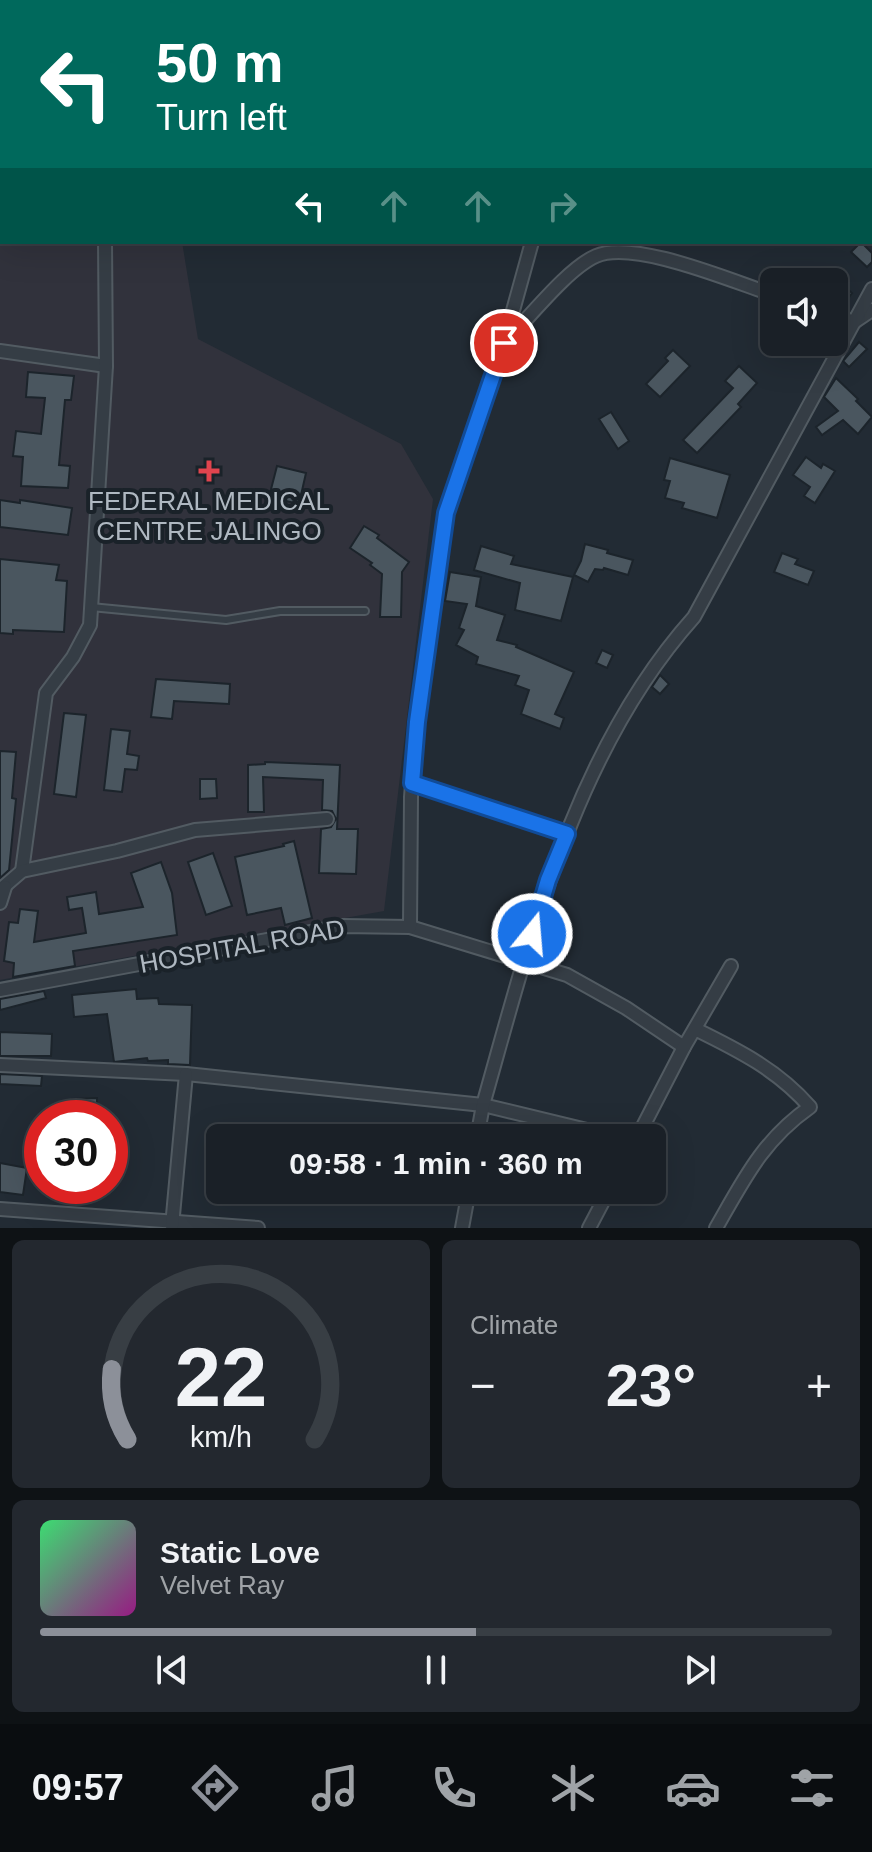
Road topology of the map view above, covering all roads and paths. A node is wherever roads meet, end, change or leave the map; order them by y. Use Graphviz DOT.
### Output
graph roads {
  1 [pos="105,244"];
  2 [pos="531,244"];
  3 [pos="872,289"];
  4 [pos="760,291"];
  5 [pos="872,310"];
  6 [pos="848,320"];
  7 [pos="854,322"];
  8 [pos="504,343"];
  9 [pos="0,351"];
  10 [pos="106,366"];
  11 [pos="91,607"];
  12 [pos="365,611"];
  13 [pos="412,783"];
  14 [pos="327,819"];
  15 [pos="567,834"];
  16 [pos="22,871"];
  17 [pos="2,888"];
  18 [pos="0,903"];
  19 [pos="410,927"];
  20 [pos="524,962"];
  21 [pos="731,966"];
  22 [pos="0,990"];
  23 [pos="695,1029"];
  24 [pos="684,1047"];
  25 [pos="0,1065"];
  26 [pos="186,1074"];
  27 [pos="483,1105"];
  28 [pos="480,1124"];
  29 [pos="562,1124"];
  30 [pos="644,1124"];
  31 [pos="466,1204"];
  32 [pos="602,1204"];
  33 [pos="0,1209"];
  34 [pos="172,1224"];
  35 [pos="258,1228"];
  36 [pos="462,1228"];
  37 [pos="589,1228"];
  38 [pos="716,1228"];
  1 -- 10 [label="street"];
  2 -- 8 [label="street"];
  3 -- 7 [label="street"];
  4 -- 8 [label="street"];
  5 -- 7 [label="street"];
  6 -- 7 [label="street"];
  7 -- 15 [label="street"];
  8 -- 13 [label="street"];
  9 -- 10 [label="street"];
  10 -- 11 [label="street"];
  11 -- 12 [label="lane"];
  11 -- 16 [label="street"];
  13 -- 15 [label="street"];
  13 -- 19 [label="street"];
  14 -- 16 [label="street"];
  15 -- 20 [label="street"];
  16 -- 17 [label="street"];
  17 -- 18 [label="street"];
  19 -- 20 [label="street, HOSPITAL ROAD"];
  19 -- 22 [label="street, HOSPITAL ROAD"];
  20 -- 24 [label="street, HOSPITAL ROAD"];
  20 -- 27 [label="street"];
  21 -- 23 [label="street"];
  23 -- 24 [label="street"];
  23 -- 38 [label="street"];
  24 -- 30 [label="street"];
  25 -- 26 [label="street"];
  26 -- 27 [label="street"];
  26 -- 34 [label="street"];
  27 -- 28 [label="street"];
  27 -- 29 [label="street"];
  31 -- 36 [label="street"];
  32 -- 37 [label="street"];
  33 -- 34 [label="street"];
  34 -- 35 [label="street"];
}
